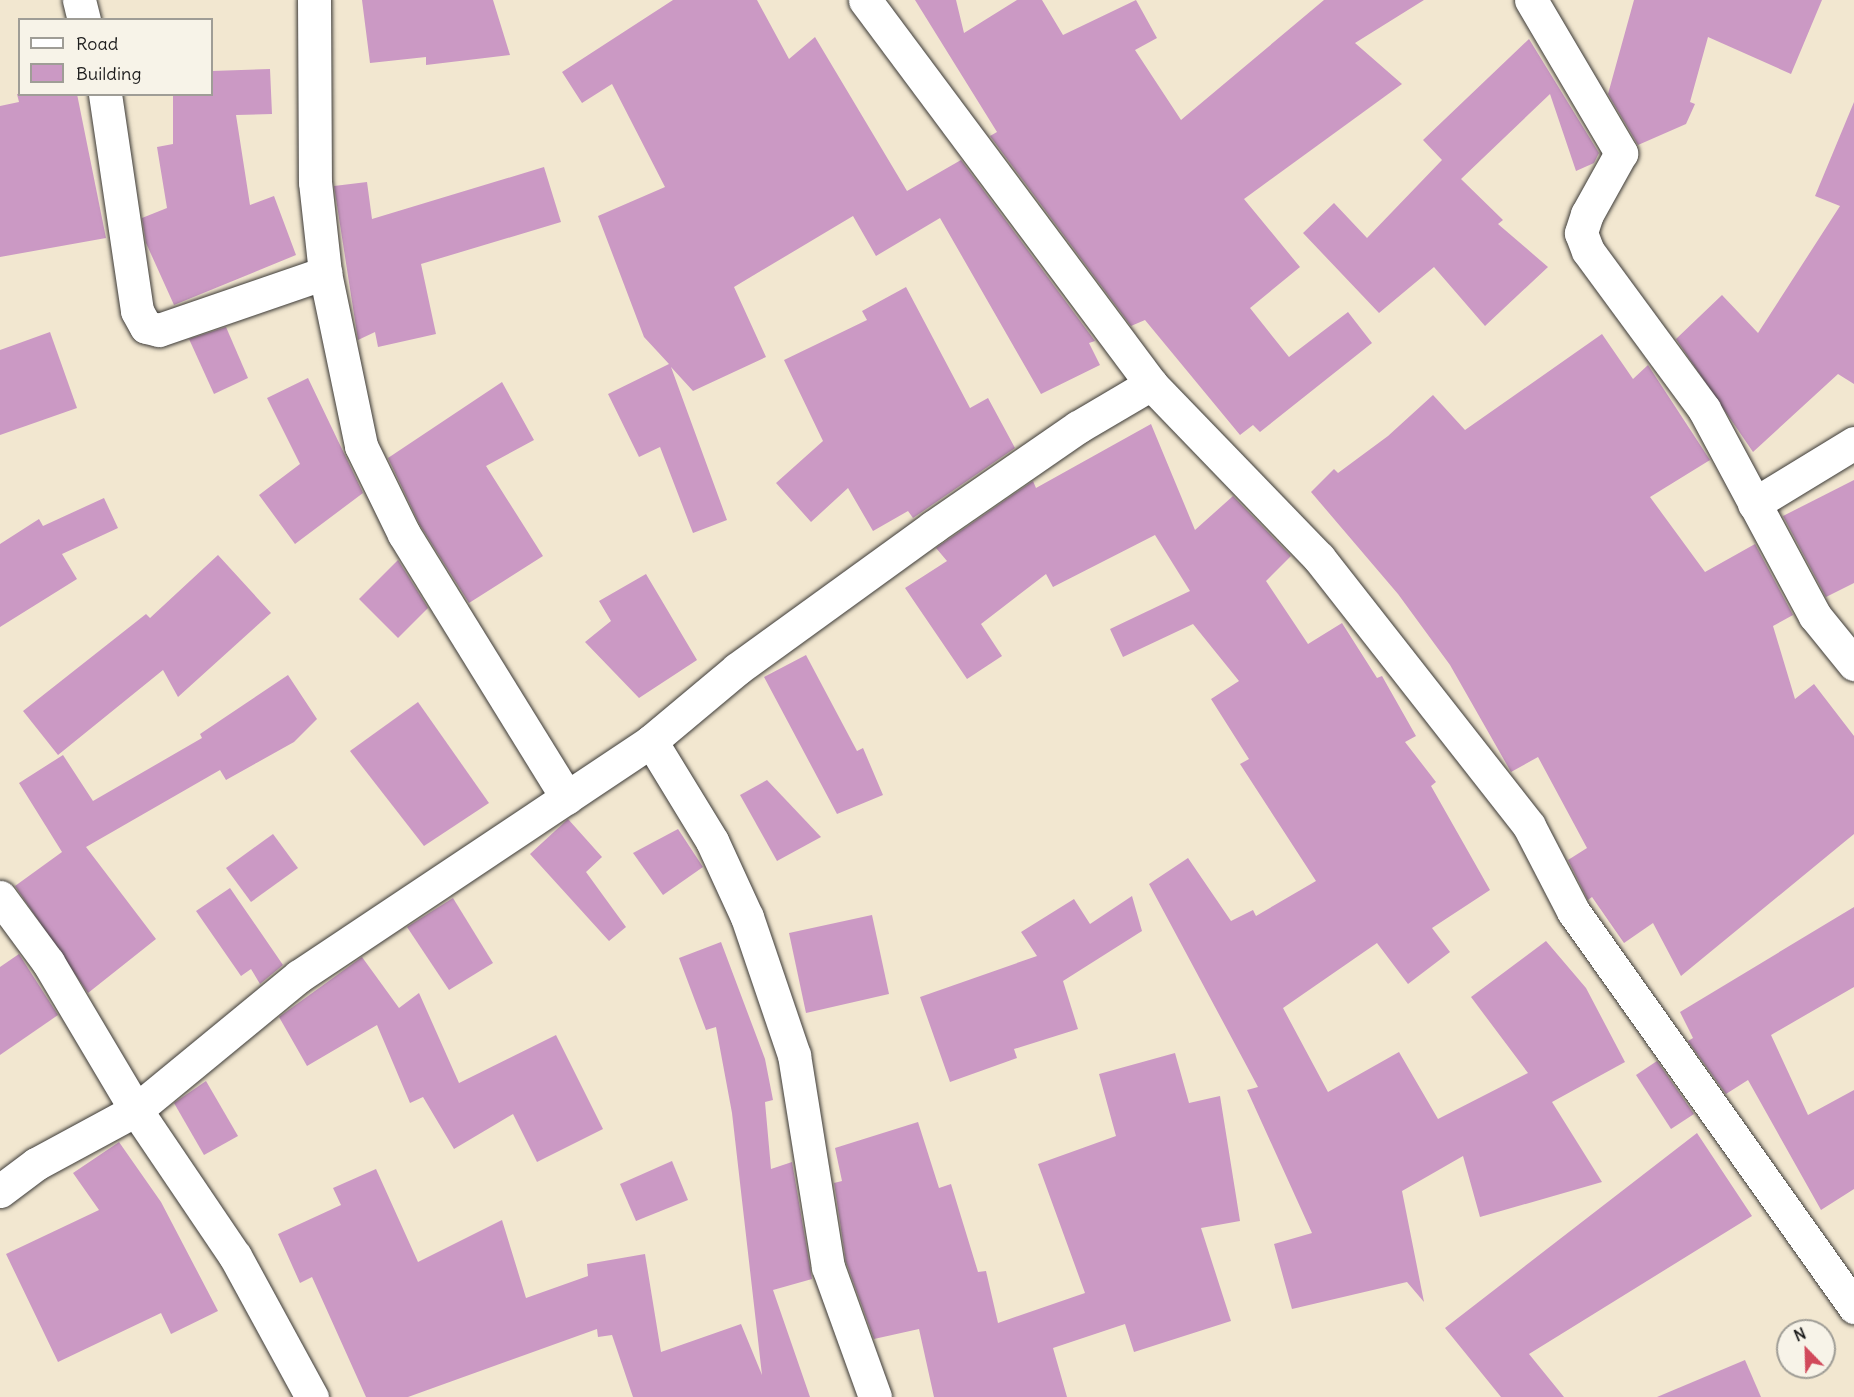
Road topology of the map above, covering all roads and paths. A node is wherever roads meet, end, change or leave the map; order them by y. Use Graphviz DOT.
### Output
graph roads {
  1 [pos="79,0"];
  2 [pos="314,0"];
  3 [pos="865,0"];
  4 [pos="1532,0"];
  5 [pos="84,18"];
  6 [pos="105,96"];
  7 [pos="325,273"];
  8 [pos="1151,384"];
  9 [pos="1854,443"];
  10 [pos="1754,504"];
  11 [pos="1854,664"];
  12 [pos="651,741"];
  13 [pos="567,798"];
  14 [pos="0,897"];
  15 [pos="136,1110"];
  16 [pos="0,1191"];
  17 [pos="1854,1308"];
  18 [pos="312,1397"];
  19 [pos="875,1397"];
  1 -- 5 [label="street"];
  2 -- 7 [label="street"];
  3 -- 8 [label="street"];
  4 -- 10 [label="street"];
  6 -- 7 [label="street"];
  7 -- 13 [label="street"];
  8 -- 12 [label="street"];
  8 -- 17 [label="street"];
  9 -- 10 [label="street"];
  10 -- 11 [label="street"];
  12 -- 13 [label="street"];
  12 -- 19 [label="street"];
  13 -- 15 [label="street"];
  14 -- 15 [label="street"];
  15 -- 16 [label="street"];
  15 -- 18 [label="street"];
}
